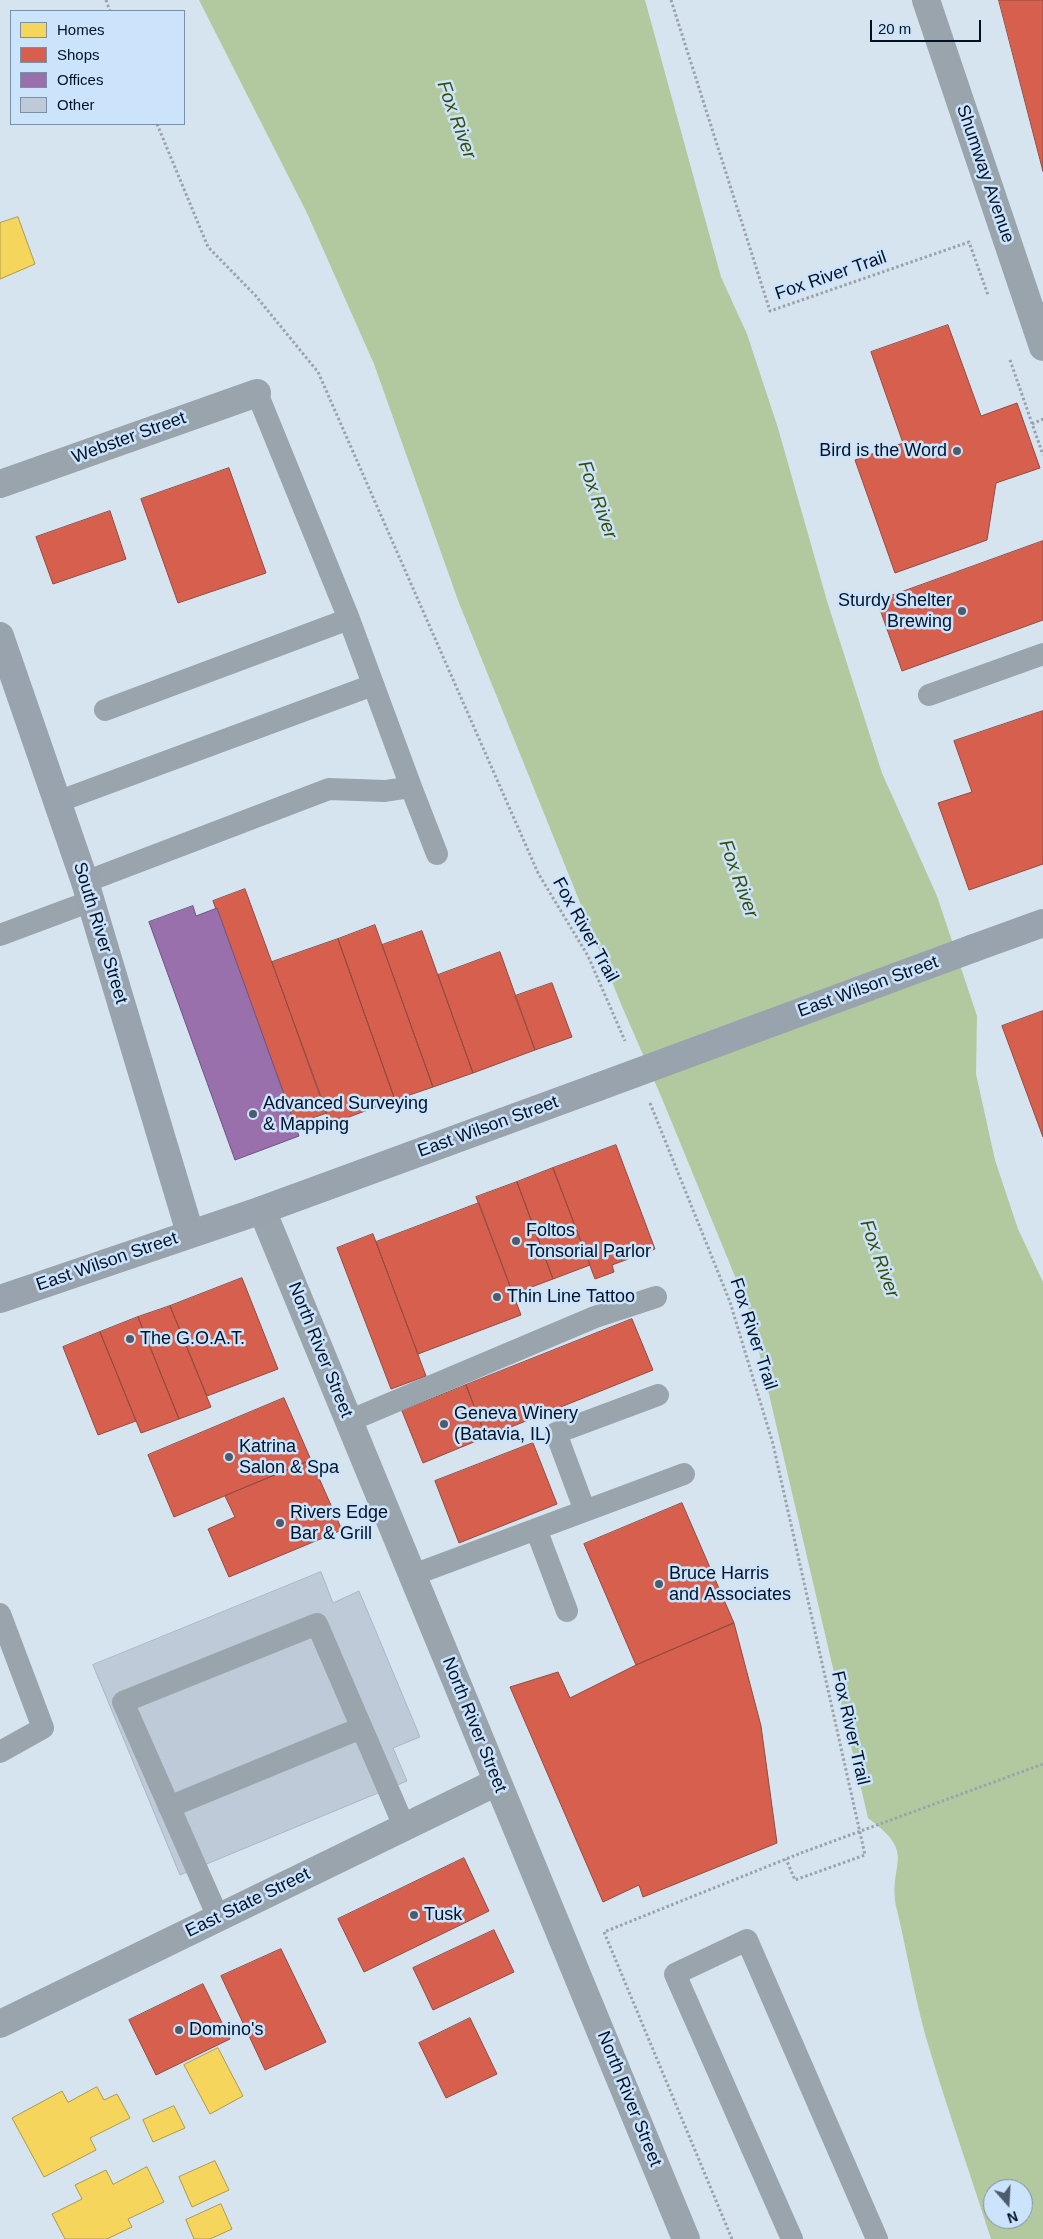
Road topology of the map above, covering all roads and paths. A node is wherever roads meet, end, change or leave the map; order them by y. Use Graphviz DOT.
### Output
graph roads {
  1 [pos="671,0"];
  2 [pos="926,0"];
  3 [pos="157,125"];
  4 [pos="988,297"];
  5 [pos="1043,347"];
  6 [pos="1007,352"];
  7 [pos="257,392"];
  8 [pos="1043,419"];
  9 [pos="1032,424"];
  10 [pos="1043,455"];
  11 [pos="0,484"];
  12 [pos="349,619"];
  13 [pos="0,636"];
  14 [pos="1043,654"];
  15 [pos="373,685"];
  16 [pos="929,695"];
  17 [pos="105,710"];
  18 [pos="411,787"];
  19 [pos="57,802"];
  20 [pos="437,854"];
  21 [pos="88,892"];
  22 [pos="1043,923"];
  23 [pos="0,935"];
  24 [pos="626,1043"];
  25 [pos="647,1094"];
  26 [pos="262,1210"];
  27 [pos="190,1234"];
  28 [pos="656,1297"];
  29 [pos="0,1299"];
  30 [pos="658,1395"];
  31 [pos="349,1420"];
  32 [pos="684,1474"];
  33 [pos="585,1511"];
  34 [pos="536,1529"];
  35 [pos="412,1575"];
  36 [pos="567,1611"];
  37 [pos="0,1614"];
  38 [pos="361,1728"];
  39 [pos="0,1752"];
  40 [pos="1043,1764"];
  41 [pos="497,1782"];
  42 [pos="169,1807"];
  43 [pos="404,1826"];
  44 [pos="859,1832"];
  45 [pos="218,1917"];
  46 [pos="0,2024"];
  47 [pos="686,2239"];
  48 [pos="792,2239"];
  49 [pos="878,2239"];
  1 -- 4 [label="path, Fox River Trail"];
  2 -- 5 [label="street, Shumway Avenue"];
  3 -- 24 [label="path, Fox River Trail"];
  6 -- 9 [label="path"];
  7 -- 11 [label="street, Webster Street"];
  7 -- 12 [label="lane"];
  8 -- 9 [label="path"];
  9 -- 10 [label="path"];
  12 -- 15 [label="lane"];
  12 -- 17 [label="lane"];
  13 -- 19 [label="main road, South River Street"];
  14 -- 16 [label="lane"];
  15 -- 18 [label="lane"];
  15 -- 19 [label="lane"];
  18 -- 20 [label="lane"];
  18 -- 21 [label="lane"];
  19 -- 21 [label="main road, South River Street"];
  21 -- 23 [label="lane"];
  21 -- 27 [label="main road, South River Street"];
  22 -- 26 [label="main road, East Wilson Street, bridge"];
  25 -- 44 [label="path, Fox River Trail"];
  26 -- 27 [label="main road, East Wilson Street"];
  26 -- 31 [label="street, North River Street"];
  27 -- 29 [label="main road, East Wilson Street"];
  28 -- 31 [label="lane"];
  30 -- 33 [label="lane"];
  31 -- 35 [label="street, North River Street"];
  32 -- 33 [label="lane"];
  33 -- 34 [label="lane"];
  34 -- 35 [label="lane"];
  34 -- 36 [label="lane"];
  35 -- 41 [label="street, North River Street"];
  37 -- 39 [label="lane"];
  38 -- 42 [label="lane"];
  38 -- 42 [label="lane"];
  38 -- 43 [label="lane"];
  40 -- 44 [label="path, Fox River Trail, bridge"];
  41 -- 43 [label="street, East State Street"];
  41 -- 47 [label="street, North River Street"];
  42 -- 45 [label="lane"];
  43 -- 45 [label="street, East State Street"];
  44 -- 44 [label="path, Fox River Trail, bridge"];
  45 -- 46 [label="street, East State Street"];
  48 -- 49 [label="lane"];
}
